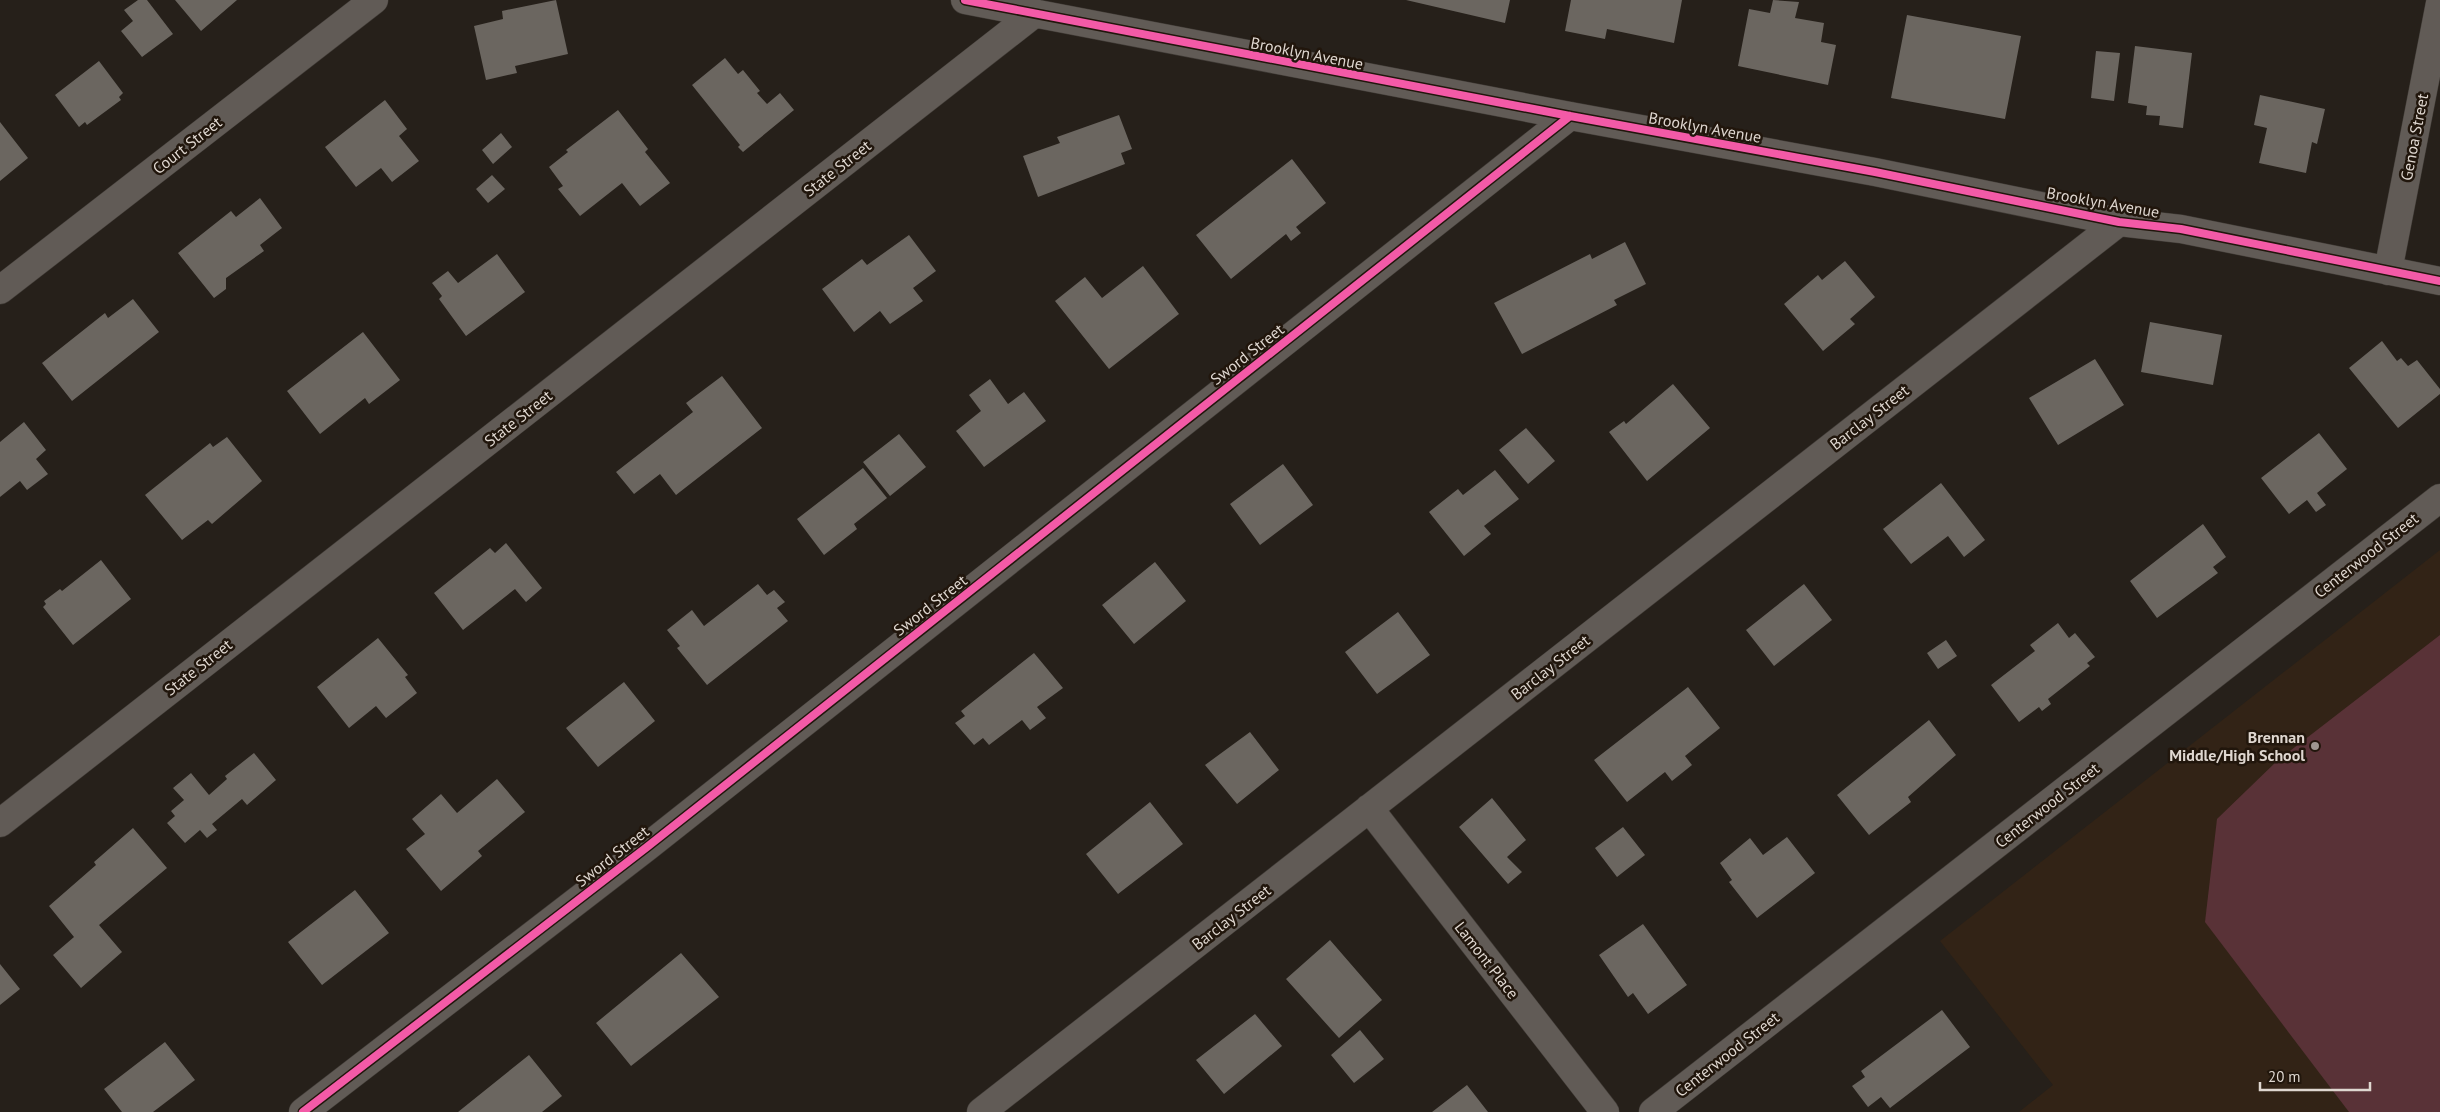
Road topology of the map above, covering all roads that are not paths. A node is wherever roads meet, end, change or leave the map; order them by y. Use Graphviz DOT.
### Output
graph roads {
  1 [pos="374,0"];
  2 [pos="965,0"];
  3 [pos="2440,3"];
  4 [pos="1035,13"];
  5 [pos="1570,116"];
  6 [pos="2119,222"];
  7 [pos="2388,271"];
  8 [pos="2440,281"];
  9 [pos="0,290"];
  10 [pos="2440,498"];
  11 [pos="1369,808"];
  12 [pos="0,823"];
  13 [pos="303,1112"];
  14 [pos="981,1112"];
  15 [pos="1605,1112"];
  16 [pos="1653,1112"];
  1 -- 9 [label="street, Court Street"];
  2 -- 4 [label="street, Brooklyn Avenue"];
  3 -- 7 [label="street, Genoa Street"];
  4 -- 5 [label="street, Brooklyn Avenue"];
  4 -- 12 [label="street, State Street"];
  5 -- 6 [label="street, Brooklyn Avenue"];
  5 -- 13 [label="street, Sword Street"];
  6 -- 7 [label="street, Brooklyn Avenue"];
  6 -- 11 [label="street, Barclay Street"];
  7 -- 8 [label="street, Brooklyn Avenue"];
  10 -- 16 [label="street, Centerwood Street"];
  11 -- 14 [label="street, Barclay Street"];
  11 -- 15 [label="street, Lamont Place"];
}
